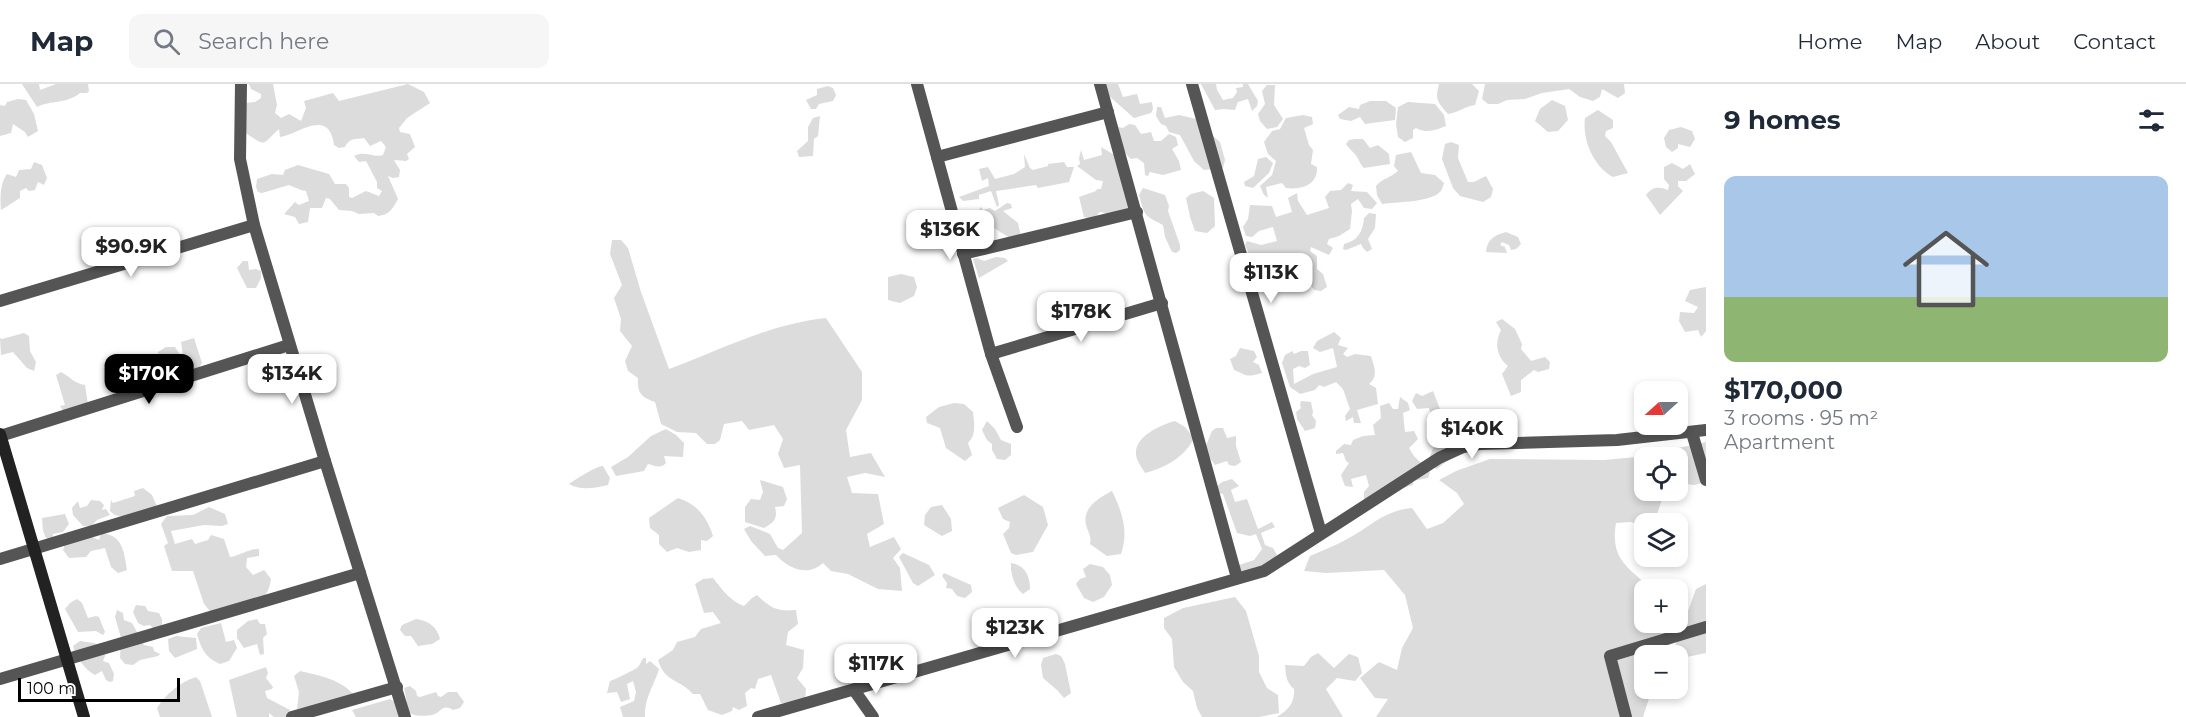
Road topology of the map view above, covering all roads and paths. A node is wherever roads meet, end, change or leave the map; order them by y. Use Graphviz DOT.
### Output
graph roads {
  1 [pos="241,84"];
  2 [pos="916,84"];
  3 [pos="1100,84"];
  4 [pos="1192,84"];
  5 [pos="1108,112"];
  6 [pos="937,157"];
  7 [pos="1137,212"];
  8 [pos="254,225"];
  9 [pos="963,254"];
  10 [pos="0,301"];
  11 [pos="1162,303"];
  12 [pos="290,345"];
  13 [pos="991,354"];
  14 [pos="1017,427"];
  15 [pos="1706,430"];
  16 [pos="1692,432"];
  17 [pos="0,435"];
  18 [pos="325,461"];
  19 [pos="1706,480"];
  20 [pos="1321,533"];
  21 [pos="34,549"];
  22 [pos="0,559"];
  23 [pos="360,573"];
  24 [pos="1237,578"];
  25 [pos="1706,627"];
  26 [pos="67,660"];
  27 [pos="0,679"];
  28 [pos="397,687"];
  29 [pos="854,690"];
  30 [pos="84,717"];
  31 [pos="292,717"];
  32 [pos="405,717"];
  33 [pos="760,717"];
  34 [pos="873,717"];
  35 [pos="1626,717"];
  1 -- 8 [label="street"];
  2 -- 6 [label="street"];
  3 -- 5 [label="street"];
  4 -- 20 [label="street"];
  5 -- 6 [label="street"];
  5 -- 7 [label="street"];
  6 -- 9 [label="street"];
  7 -- 9 [label="street"];
  7 -- 11 [label="street"];
  8 -- 10 [label="street"];
  8 -- 12 [label="street"];
  9 -- 13 [label="street"];
  11 -- 13 [label="street"];
  11 -- 24 [label="street"];
  12 -- 17 [label="street"];
  12 -- 18 [label="street"];
  13 -- 14 [label="street"];
  15 -- 16 [label="street"];
  16 -- 19 [label="street"];
  16 -- 20 [label="street"];
  17 -- 21 [label="street"];
  18 -- 21 [label="street"];
  18 -- 23 [label="street"];
  20 -- 24 [label="street"];
  21 -- 22 [label="street"];
  21 -- 26 [label="street"];
  23 -- 26 [label="street"];
  23 -- 28 [label="street"];
  24 -- 29 [label="street"];
  25 -- 35 [label="street"];
  26 -- 27 [label="street"];
  26 -- 30 [label="street"];
  28 -- 31 [label="street"];
  28 -- 32 [label="street"];
  29 -- 33 [label="street"];
  29 -- 34 [label="street"];
}
